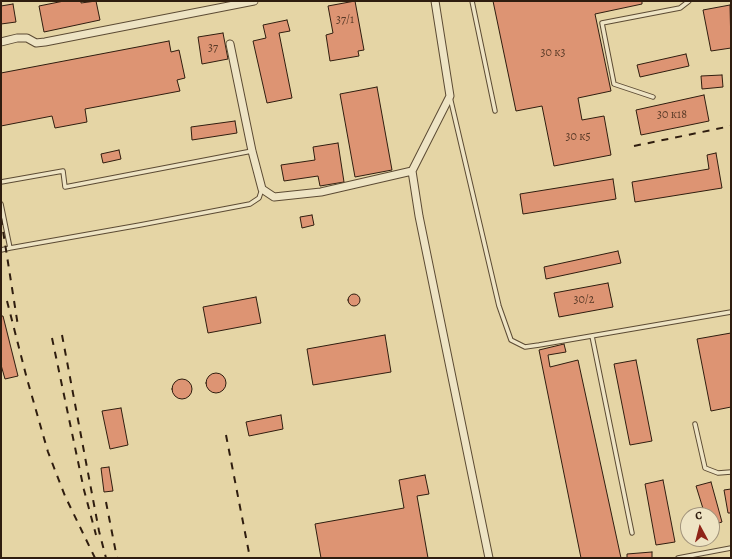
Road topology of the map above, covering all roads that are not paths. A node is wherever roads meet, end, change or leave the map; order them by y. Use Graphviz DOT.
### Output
graph roads {
  1 [pos="254,1"];
  2 [pos="435,1"];
  3 [pos="472,1"];
  4 [pos="689,1"];
  5 [pos="1,42"];
  6 [pos="230,44"];
  7 [pos="450,96"];
  8 [pos="653,97"];
  9 [pos="495,111"];
  10 [pos="252,151"];
  11 [pos="412,171"];
  12 [pos="1,182"];
  13 [pos="262,189"];
  14 [pos="1,204"];
  15 [pos="10,248"];
  16 [pos="1,250"];
  17 [pos="731,312"];
  18 [pos="592,336"];
  19 [pos="695,424"];
  20 [pos="731,472"];
  21 [pos="632,533"];
  22 [pos="731,548"];
  23 [pos="488,558"];
  24 [pos="678,558"];
  1 -- 5 [label="street"];
  2 -- 7 [label="street"];
  3 -- 9 [label="lane"];
  4 -- 8 [label="lane"];
  6 -- 10 [label="street"];
  7 -- 11 [label="street"];
  7 -- 18 [label="lane"];
  10 -- 12 [label="lane"];
  10 -- 13 [label="street"];
  11 -- 13 [label="street"];
  11 -- 23 [label="street"];
  13 -- 15 [label="lane"];
  14 -- 15 [label="lane"];
  15 -- 16 [label="lane"];
  17 -- 18 [label="lane"];
  18 -- 21 [label="lane"];
  19 -- 20 [label="lane"];
  22 -- 24 [label="lane"];
}
